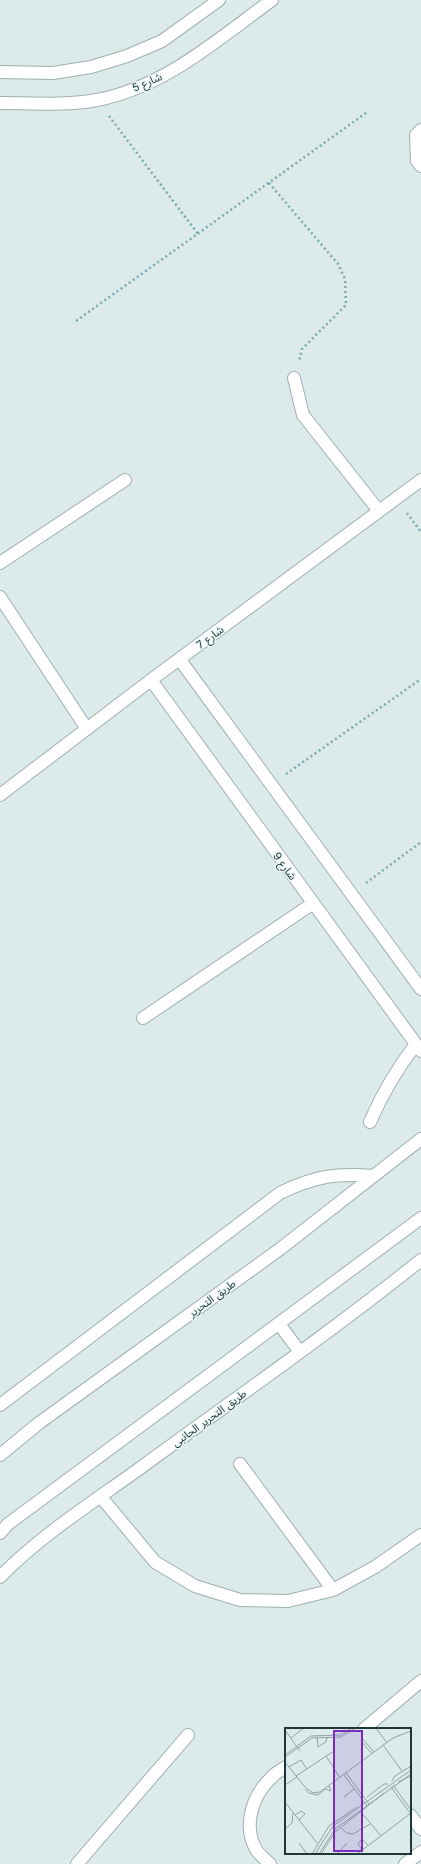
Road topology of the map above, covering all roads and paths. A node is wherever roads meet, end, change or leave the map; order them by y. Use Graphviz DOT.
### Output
graph roads {
  1 [pos="219,0"];
  2 [pos="272,0"];
  3 [pos="0,72"];
  4 [pos="97,100"];
  5 [pos="0,103"];
  6 [pos="366,113"];
  7 [pos="421,130"];
  8 [pos="421,166"];
  9 [pos="269,183"];
  10 [pos="198,234"];
  11 [pos="76,321"];
  12 [pos="294,378"];
  13 [pos="125,480"];
  14 [pos="421,480"];
  15 [pos="379,511"];
  16 [pos="0,562"];
  17 [pos="0,597"];
  18 [pos="180,660"];
  19 [pos="421,679"];
  20 [pos="151,680"];
  21 [pos="87,729"];
  22 [pos="271,784"];
  23 [pos="0,794"];
  24 [pos="421,842"];
  25 [pos="352,894"];
  26 [pos="312,904"];
  27 [pos="421,989"];
  28 [pos="144,1018"];
  29 [pos="419,1047"];
  30 [pos="370,1122"];
  31 [pos="421,1139"];
  32 [pos="374,1176"];
  33 [pos="421,1218"];
  34 [pos="420,1264"];
  35 [pos="279,1324"];
  36 [pos="300,1352"];
  37 [pos="0,1405"];
  38 [pos="0,1455"];
  39 [pos="240,1464"];
  40 [pos="100,1497"];
  41 [pos="0,1533"];
  42 [pos="421,1535"];
  43 [pos="0,1577"];
  44 [pos="333,1590"];
  45 [pos="421,1681"];
  46 [pos="365,1728"];
  47 [pos="188,1735"];
  48 [pos="285,1768"];
  49 [pos="411,1816"];
  50 [pos="421,1829"];
  51 [pos="421,1852"];
  52 [pos="77,1864"];
  53 [pos="270,1864"];
  54 [pos="405,1864"];
  1 -- 3 [label="street"];
  2 -- 4 [label="street, شارع 5"];
  4 -- 5 [label="street, شارع 5"];
  4 -- 10 [label="path"];
  6 -- 9 [label="path"];
  7 -- 8 [label="street"];
  9 -- 10 [label="path"];
  9 -- 12 [label="path"];
  10 -- 11 [label="path"];
  12 -- 15 [label="street"];
  13 -- 16 [label="street"];
  14 -- 15 [label="street, شارع 7"];
  15 -- 18 [label="street, شارع 7"];
  17 -- 21 [label="street"];
  18 -- 20 [label="street, شارع 7"];
  18 -- 22 [label="street"];
  19 -- 22 [label="path"];
  20 -- 21 [label="street, شارع 7"];
  20 -- 26 [label="street, شارع 9"];
  21 -- 23 [label="street, شارع 7"];
  22 -- 25 [label="street"];
  24 -- 25 [label="path"];
  25 -- 27 [label="street"];
  26 -- 28 [label="street"];
  26 -- 29 [label="street, شارع 9"];
  29 -- 30 [label="street"];
  31 -- 32 [label="street, طريق التحرير"];
  32 -- 37 [label="street"];
  32 -- 38 [label="street, طريق التحرير"];
  33 -- 35 [label="street"];
  34 -- 36 [label="street, طريق التحرير الجانبى"];
  35 -- 36 [label="street"];
  35 -- 41 [label="street"];
  36 -- 40 [label="street, طريق التحرير الجانبى"];
  39 -- 44 [label="street"];
  40 -- 43 [label="street, طريق التحرير الجانبى"];
  40 -- 44 [label="street"];
  42 -- 44 [label="street"];
  45 -- 46 [label="street"];
  47 -- 52 [label="street"];
  48 -- 53 [label="street"];
  49 -- 50 [label="street"];
  51 -- 54 [label="street"];
}
